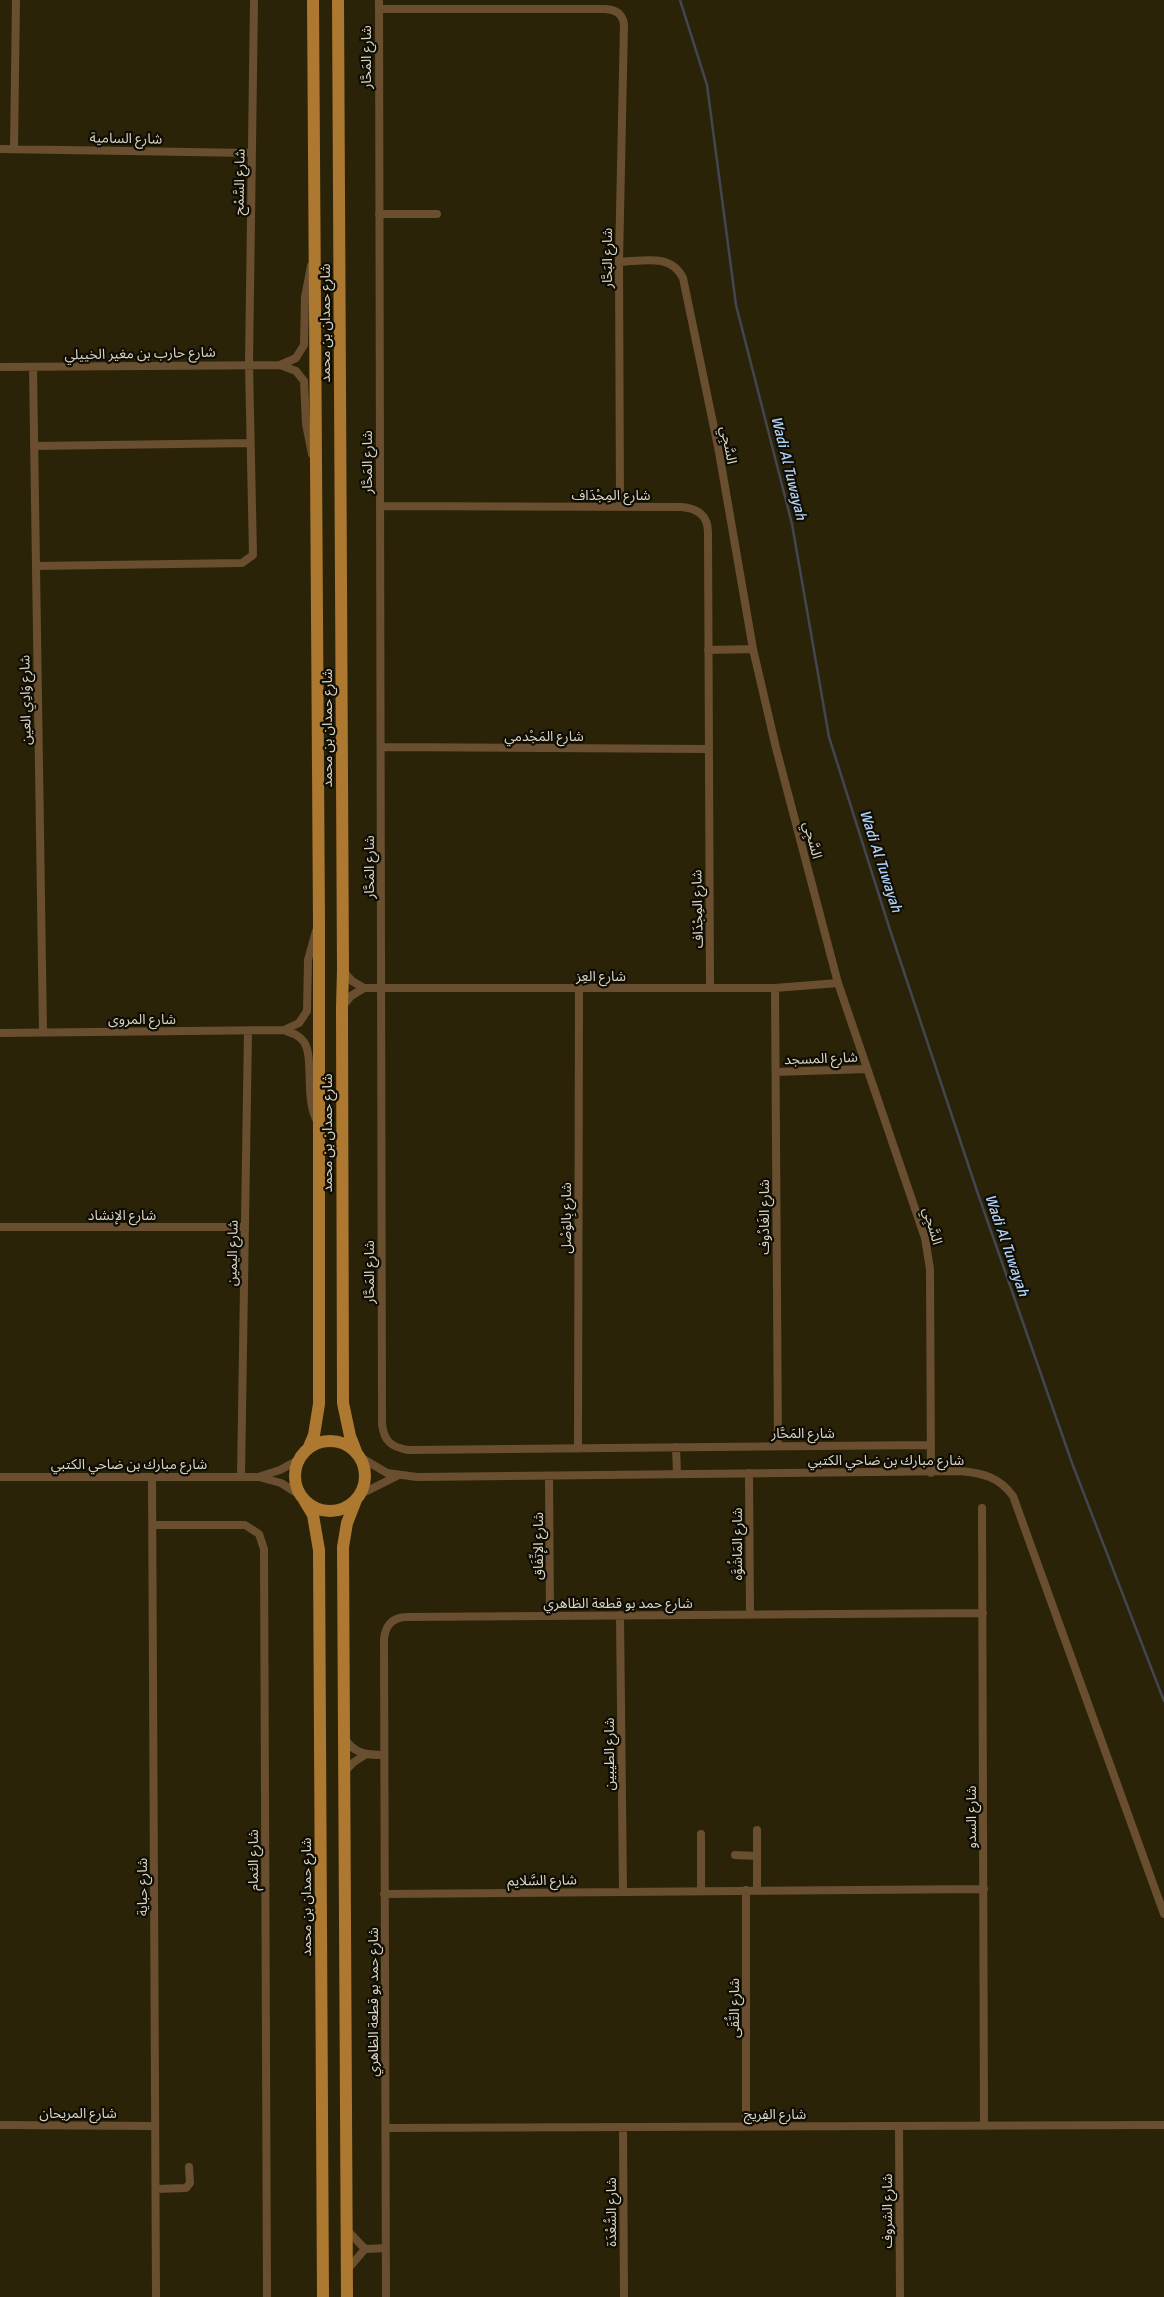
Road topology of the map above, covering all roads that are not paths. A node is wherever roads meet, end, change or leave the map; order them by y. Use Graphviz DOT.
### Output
graph roads {
  1 [pos="16,0"];
  2 [pos="254,0"];
  3 [pos="313,0"];
  4 [pos="338,0"];
  5 [pos="378,0"];
  6 [pos="379,9"];
  7 [pos="0,149"];
  8 [pos="14,149"];
  9 [pos="252,153"];
  10 [pos="379,214"];
  11 [pos="437,214"];
  12 [pos="314,252"];
  13 [pos="619,262"];
  14 [pos="249,364"];
  15 [pos="280,365"];
  16 [pos="33,366"];
  17 [pos="0,367"];
  18 [pos="250,443"];
  19 [pos="34,446"];
  20 [pos="315,463"];
  21 [pos="380,506"];
  22 [pos="620,507"];
  23 [pos="36,566"];
  24 [pos="753,649"];
  25 [pos="708,650"];
  26 [pos="381,747"];
  27 [pos="708,749"];
  28 [pos="320,922"];
  29 [pos="343,970"];
  30 [pos="838,983"];
  31 [pos="364,988"];
  32 [pos="381,988"];
  33 [pos="580,988"];
  34 [pos="710,988"];
  35 [pos="775,988"];
  36 [pos="342,1007"];
  37 [pos="284,1030"];
  38 [pos="248,1031"];
  39 [pos="43,1032"];
  40 [pos="0,1033"];
  41 [pos="867,1069"];
  42 [pos="776,1072"];
  43 [pos="318,1123"];
  44 [pos="0,1227"];
  45 [pos="245,1227"];
  46 [pos="930,1445"];
  47 [pos="778,1446"];
  48 [pos="676,1447"];
  49 [pos="578,1449"];
  50 [pos="304,1454"];
  51 [pos="358,1455"];
  52 [pos="931,1472"];
  53 [pos="749,1473"];
  54 [pos="677,1474"];
  55 [pos="397,1476"];
  56 [pos="549,1476"];
  57 [pos="0,1477"];
  58 [pos="152,1477"];
  59 [pos="241,1477"];
  60 [pos="259,1477"];
  61 [pos="302,1497"];
  62 [pos="358,1497"];
  63 [pos="982,1508"];
  64 [pos="153,1525"];
  65 [pos="983,1613"];
  66 [pos="750,1614"];
  67 [pos="620,1615"];
  68 [pos="550,1616"];
  69 [pos="345,1739"];
  70 [pos="365,1755"];
  71 [pos="384,1756"];
  72 [pos="344,1772"];
  73 [pos="757,1830"];
  74 [pos="701,1834"];
  75 [pos="736,1855"];
  76 [pos="757,1856"];
  77 [pos="746,1890"];
  78 [pos="757,1890"];
  79 [pos="984,1890"];
  80 [pos="701,1891"];
  81 [pos="623,1892"];
  82 [pos="384,1894"];
  83 [pos="1164,1914"];
  84 [pos="1164,2125"];
  85 [pos="0,2126"];
  86 [pos="156,2126"];
  87 [pos="746,2126"];
  88 [pos="899,2126"];
  89 [pos="984,2126"];
  90 [pos="624,2127"];
  91 [pos="386,2128"];
  92 [pos="189,2166"];
  93 [pos="156,2189"];
  94 [pos="347,2230"];
  95 [pos="386,2248"];
  96 [pos="364,2249"];
  97 [pos="347,2273"];
  98 [pos="156,2297"];
  99 [pos="267,2297"];
  100 [pos="323,2297"];
  101 [pos="347,2297"];
  102 [pos="386,2297"];
  103 [pos="624,2297"];
  104 [pos="900,2297"];
  1 -- 8 [label="street"];
  2 -- 9 [label="street, شارع السَّمْح"];
  3 -- 12 [label="main road, شارع حمدان بن محمد"];
  4 -- 29 [label="main road, شارع حمدان بن محمد"];
  5 -- 6 [label="street, شارع المَحَّار"];
  6 -- 10 [label="street, شارع المَحَّار"];
  6 -- 13 [label="street, شارع البَحَّار"];
  7 -- 8 [label="street, شارع السامية"];
  8 -- 9 [label="street, شارع السامية"];
  9 -- 14 [label="street, شارع السَّمْح"];
  10 -- 11 [label="street"];
  10 -- 21 [label="street, شارع المَحَّار"];
  12 -- 15 [label="street"];
  12 -- 20 [label="main road, شارع حمدان بن محمد"];
  13 -- 22 [label="street, شارع البَحَّار"];
  13 -- 24 [label="street, السَّجِي"];
  14 -- 15 [label="street, شارع حارب بن مغير الخييلي"];
  14 -- 16 [label="street, شارع حارب بن مغير الخييلي"];
  14 -- 18 [label="street, شارع السَّمْح"];
  15 -- 20 [label="street, شارع حارب بن مغير الخييلي"];
  16 -- 17 [label="street, شارع حارب بن مغير الخييلي"];
  16 -- 19 [label="street, شارع وَادِي العين"];
  18 -- 19 [label="street"];
  18 -- 23 [label="street, شارع السَّمْح"];
  19 -- 23 [label="street, شارع وَادِي العين"];
  20 -- 28 [label="main road, شارع حمدان بن محمد"];
  21 -- 22 [label="street, شارع المِجْدَاف"];
  21 -- 26 [label="street, شارع المَحَّار"];
  22 -- 25 [label="street, شارع المِجْدَاف"];
  23 -- 39 [label="street, شارع وَادِي العين"];
  24 -- 25 [label="street"];
  24 -- 30 [label="street, السَّجِي"];
  25 -- 27 [label="street, شارع المِجْدَاف"];
  26 -- 27 [label="street, شارع المَجْدمي"];
  26 -- 32 [label="street, شارع المَحَّار"];
  27 -- 34 [label="street, شارع المِجْدَاف"];
  28 -- 37 [label="street"];
  28 -- 43 [label="main road, شارع حمدان بن محمد"];
  29 -- 31 [label="street"];
  29 -- 36 [label="main road, شارع حمدان بن محمد"];
  30 -- 35 [label="street, شارع العِز"];
  30 -- 41 [label="street, السَّجِي"];
  31 -- 32 [label="street, شارع العِز"];
  31 -- 36 [label="street"];
  32 -- 33 [label="street, شارع العِز"];
  32 -- 49 [label="street, شارع المَحَّار"];
  33 -- 34 [label="street, شارع العِز"];
  33 -- 49 [label="street, شارع بِالوَصْل"];
  34 -- 35 [label="street, شارع العِز"];
  35 -- 42 [label="street, شارع الغَادُوف"];
  36 -- 51 [label="main road, شارع حمدان بن محمد"];
  37 -- 38 [label="street, شارع المروى"];
  37 -- 43 [label="street"];
  38 -- 39 [label="street, شارع المروى"];
  38 -- 45 [label="street, شارع اليمين"];
  39 -- 40 [label="street, شارع المروى"];
  41 -- 42 [label="street, شارع المسجد"];
  41 -- 46 [label="street, السَّجِي"];
  42 -- 47 [label="street, شارع الغَادُوف"];
  43 -- 50 [label="main road, شارع حمدان بن محمد"];
  44 -- 45 [label="street, شارع الإنشاد"];
  45 -- 59 [label="street, شارع اليمين"];
  46 -- 47 [label="street, شارع المَحَّار"];
  46 -- 52 [label="street, السَّجِي"];
  47 -- 48 [label="street, شارع المَحَّار"];
  48 -- 49 [label="street, شارع المَحَّار"];
  48 -- 54 [label="street"];
  50 -- 51 [label="main road"];
  50 -- 60 [label="street, شارع مبارك بن ضاحي الكتبي"];
  50 -- 61 [label="main road"];
  51 -- 55 [label="street, شارع مبارك بن ضاحي الكتبي"];
  51 -- 62 [label="main road"];
  52 -- 53 [label="street, شارع مبارك بن ضاحي الكتبي"];
  52 -- 83 [label="street, شارع مبارك بن ضاحي الكتبي"];
  53 -- 54 [label="street, شارع مبارك بن ضاحي الكتبي"];
  53 -- 66 [label="street, شارع المَاشُوَّه"];
  54 -- 56 [label="street, شارع مبارك بن ضاحي الكتبي"];
  55 -- 56 [label="street, شارع مبارك بن ضاحي الكتبي"];
  55 -- 62 [label="street, شارع مبارك بن ضاحي الكتبي"];
  56 -- 68 [label="street, شارع الإتِّفَاق"];
  57 -- 58 [label="street, شارع مبارك بن ضاحي الكتبي"];
  58 -- 59 [label="street, شارع مبارك بن ضاحي الكتبي"];
  58 -- 64 [label="street, شارع حباية"];
  59 -- 60 [label="street, شارع مبارك بن ضاحي الكتبي"];
  60 -- 61 [label="street, شارع مبارك بن ضاحي الكتبي"];
  61 -- 62 [label="main road"];
  61 -- 100 [label="main road, شارع حمدان بن محمد"];
  62 -- 69 [label="main road"];
  63 -- 65 [label="street, شارع السدو"];
  64 -- 86 [label="street, شارع حباية"];
  64 -- 99 [label="street, شارع الثمام"];
  65 -- 66 [label="street, شارع حمد بو قطعة الظاهري"];
  65 -- 79 [label="street, شارع السدو"];
  66 -- 67 [label="street, شارع حمد بو قطعة الظاهري"];
  67 -- 68 [label="street, شارع حمد بو قطعة الظاهري"];
  67 -- 81 [label="street, شارع الطيبين"];
  68 -- 71 [label="street, شارع حمد بو قطعة الظاهري"];
  69 -- 70 [label="street"];
  69 -- 72 [label="main road"];
  70 -- 71 [label="street"];
  70 -- 72 [label="street"];
  71 -- 82 [label="street, شارع حمد بو قطعة الظاهري"];
  72 -- 94 [label="main road"];
  73 -- 76 [label="street"];
  74 -- 80 [label="street"];
  75 -- 76 [label="street"];
  76 -- 78 [label="street"];
  77 -- 78 [label="street, شارع السَّلايم"];
  77 -- 80 [label="street, شارع السَّلايم"];
  77 -- 87 [label="street, شارع التُّقَى"];
  78 -- 79 [label="street, شارع السَّلايم"];
  79 -- 89 [label="street, شارع السدو"];
  80 -- 81 [label="street, شارع السَّلايم"];
  81 -- 82 [label="street, شارع السَّلايم"];
  82 -- 91 [label="street, شارع حمد بو قطعة الظاهري"];
  84 -- 89 [label="street, شارع الفِريج"];
  85 -- 86 [label="street, شارع المريحان"];
  86 -- 93 [label="street, شارع حباية"];
  87 -- 88 [label="street, شارع الفِريج"];
  87 -- 90 [label="street, شارع الفِريج"];
  88 -- 89 [label="street, شارع الفِريج"];
  88 -- 104 [label="street, شارع الشروف"];
  90 -- 91 [label="street, شارع الفِريج"];
  90 -- 103 [label="street, شارع السُّعْدَة"];
  91 -- 95 [label="street, شارع حمد بو قطعة الظاهري"];
  92 -- 93 [label="street"];
  93 -- 98 [label="street, شارع حباية"];
  94 -- 96 [label="street"];
  94 -- 97 [label="main road"];
  95 -- 96 [label="street"];
  95 -- 102 [label="street, شارع حمد بو قطعة الظاهري"];
  96 -- 97 [label="street"];
  97 -- 101 [label="main road"];
}
